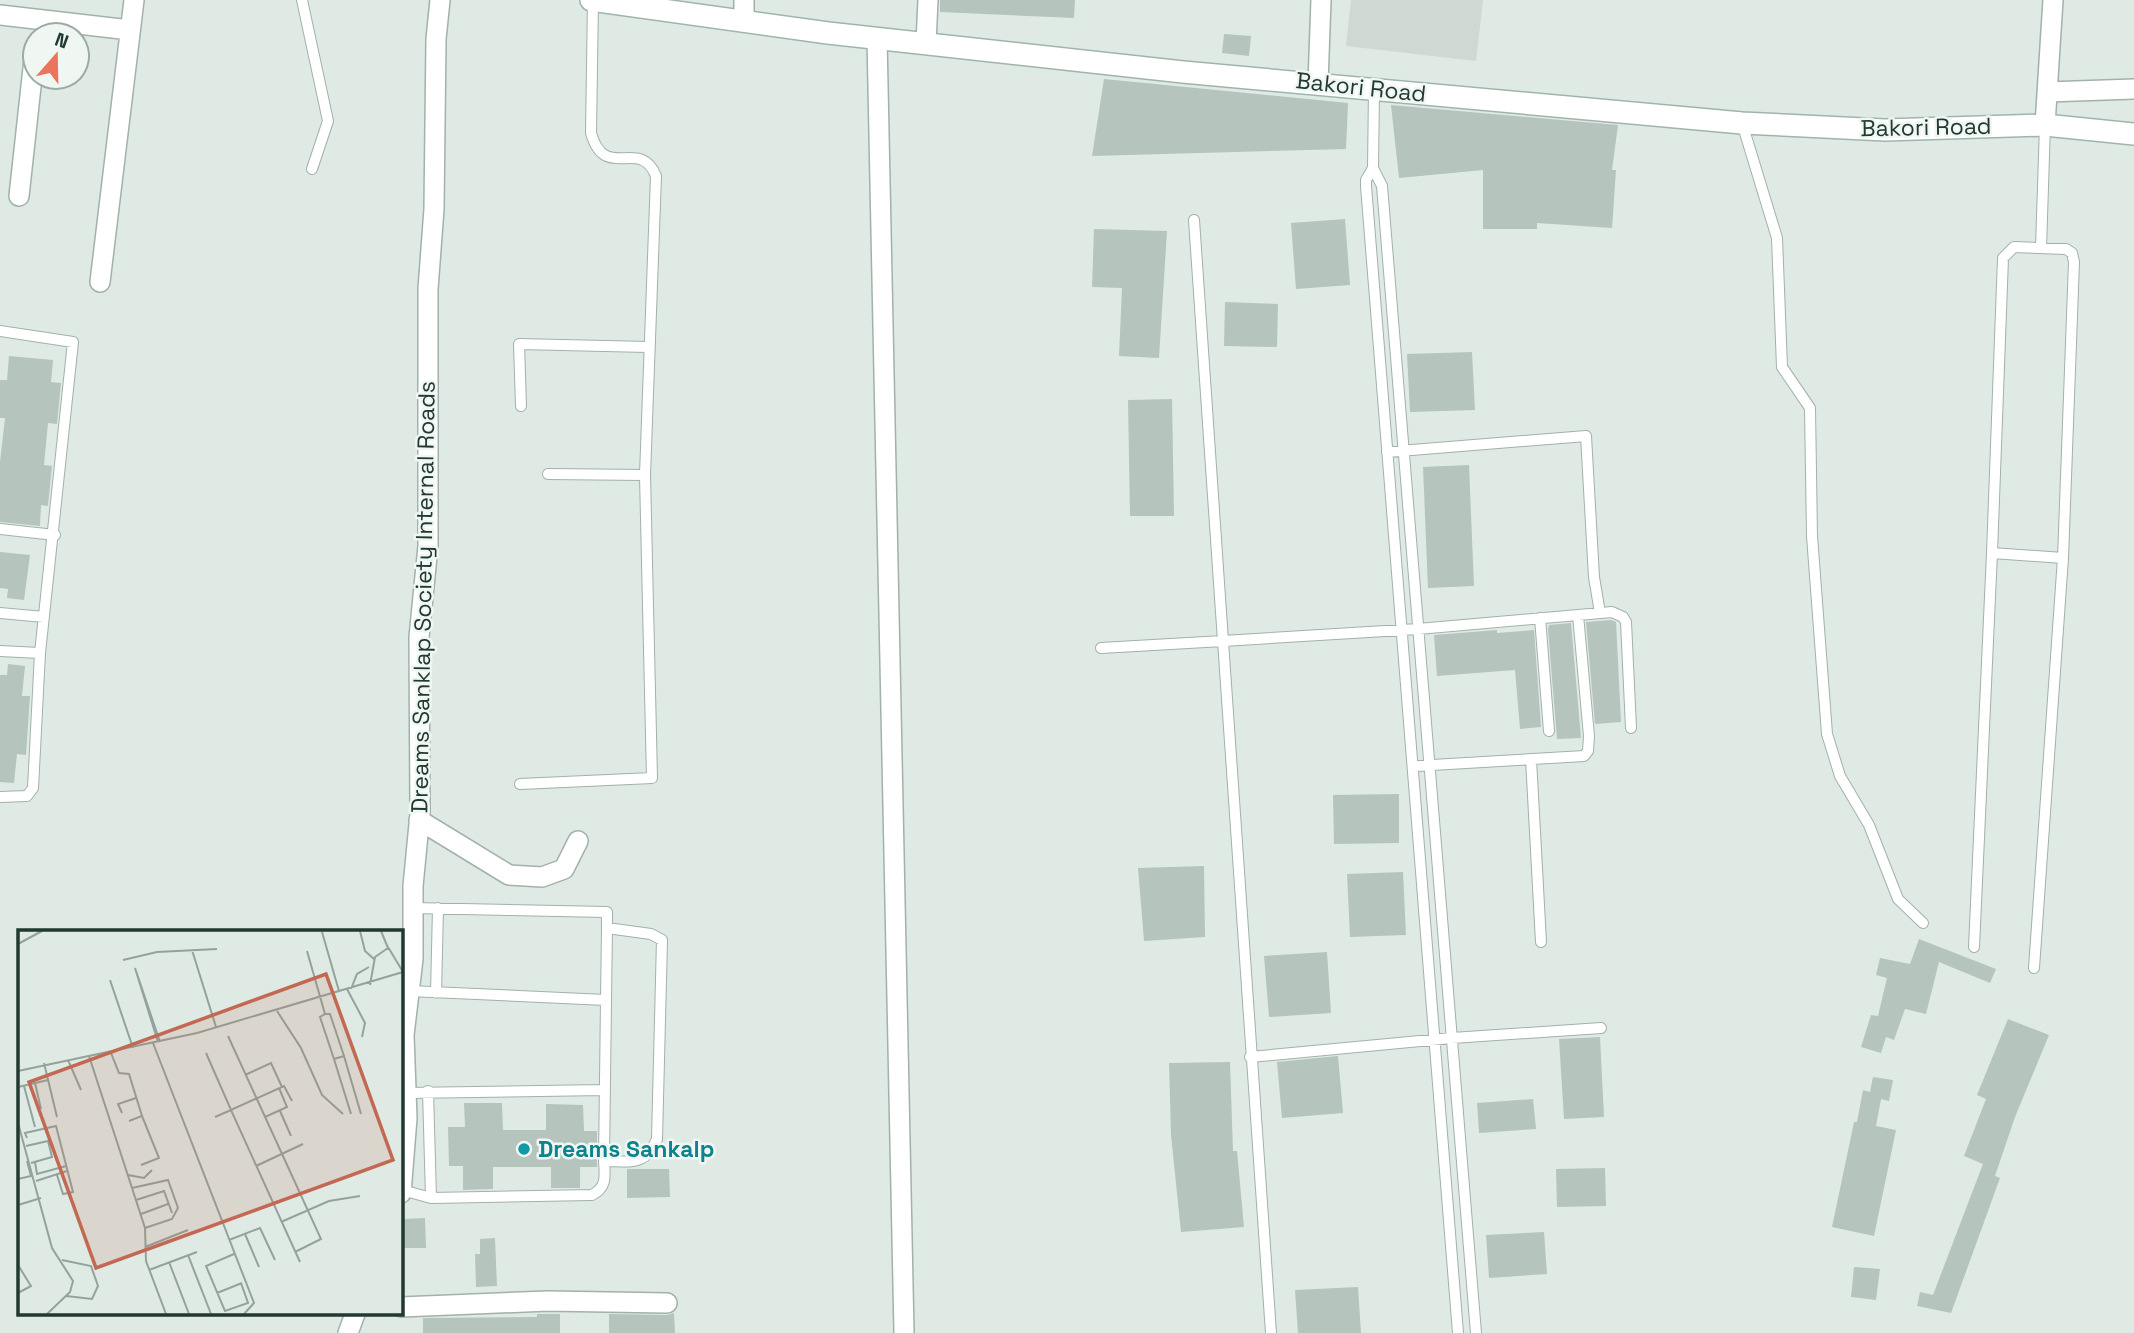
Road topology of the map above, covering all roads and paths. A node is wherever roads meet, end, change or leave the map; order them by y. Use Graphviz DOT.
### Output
graph roads {
  1 [pos="134,0"];
  2 [pos="302,0"];
  3 [pos="440,0"];
  4 [pos="592,0"];
  5 [pos="744,0"];
  6 [pos="915,0"];
  7 [pos="928,0"];
  8 [pos="1321,0"];
  9 [pos="2053,0"];
  10 [pos="0,15"];
  11 [pos="21,22"];
  12 [pos="744,22"];
  13 [pos="91,29"];
  14 [pos="130,30"];
  15 [pos="877,38"];
  16 [pos="920,42"];
  17 [pos="1318,83"];
  18 [pos="1374,89"];
  19 [pos="2134,89"];
  20 [pos="31,91"];
  21 [pos="2047,92"];
  22 [pos="1742,123"];
  23 [pos="2045,125"];
  24 [pos="2134,134"];
  25 [pos="312,169"];
  26 [pos="1373,169"];
  27 [pos="19,196"];
  28 [pos="1194,220"];
  29 [pos="2041,248"];
  30 [pos="100,282"];
  31 [pos="0,331"];
  32 [pos="648,346"];
  33 [pos="521,406"];
  34 [pos="1404,451"];
  35 [pos="1387,452"];
  36 [pos="548,474"];
  37 [pos="645,475"];
  38 [pos="0,529"];
  39 [pos="55,534"];
  40 [pos="1992,553"];
  41 [pos="2063,558"];
  42 [pos="0,612"];
  43 [pos="1600,613"];
  44 [pos="1578,615"];
  45 [pos="44,617"];
  46 [pos="1540,618"];
  47 [pos="1418,629"];
  48 [pos="1402,630"];
  49 [pos="1223,641"];
  50 [pos="1101,648"];
  51 [pos="0,651"];
  52 [pos="40,653"];
  53 [pos="1631,728"];
  54 [pos="1549,731"];
  55 [pos="1531,759"];
  56 [pos="1415,766"];
  57 [pos="1429,766"];
  58 [pos="520,784"];
  59 [pos="0,797"];
  60 [pos="419,820"];
  61 [pos="578,841"];
  62 [pos="413,908"];
  63 [pos="438,908"];
  64 [pos="1923,923"];
  65 [pos="607,928"];
  66 [pos="1541,942"];
  67 [pos="1974,947"];
  68 [pos="2034,968"];
  69 [pos="409,992"];
  70 [pos="436,993"];
  71 [pos="606,1000"];
  72 [pos="1601,1028"];
  73 [pos="1452,1038"];
  74 [pos="1434,1040"];
  75 [pos="1250,1057"];
  76 [pos="603,1090"];
  77 [pos="428,1091"];
  78 [pos="406,1093"];
  79 [pos="604,1161"];
  80 [pos="402,1172"];
  81 [pos="402,1192"];
  82 [pos="431,1198"];
  83 [pos="667,1303"];
  84 [pos="402,1307"];
  85 [pos="354,1316"];
  86 [pos="348,1333"];
  87 [pos="904,1333"];
  88 [pos="1271,1333"];
  89 [pos="1458,1333"];
  90 [pos="1476,1333"];
  1 -- 14 [label="street"];
  2 -- 25 [label="lane"];
  3 -- 60 [label="street, Dreams Sanklap Society Internal Roads"];
  4 -- 12 [label="street, Bakori Road"];
  4 -- 32 [label="lane"];
  5 -- 12 [label="street"];
  6 -- 16 [label="street"];
  7 -- 16 [label="street"];
  8 -- 17 [label="street"];
  9 -- 21 [label="street"];
  10 -- 11 [label="street"];
  12 -- 15 [label="street, Bakori Road"];
  13 -- 14 [label="street"];
  14 -- 30 [label="street"];
  15 -- 16 [label="street, Bakori Road"];
  15 -- 87 [label="street"];
  16 -- 17 [label="street, Bakori Road"];
  17 -- 18 [label="street, Bakori Road"];
  18 -- 22 [label="street, Bakori Road"];
  18 -- 26 [label="lane"];
  19 -- 21 [label="street"];
  20 -- 27 [label="street"];
  21 -- 23 [label="street"];
  22 -- 23 [label="street, Bakori Road"];
  22 -- 64 [label="lane"];
  23 -- 24 [label="street, Bakori Road"];
  23 -- 29 [label="lane"];
  26 -- 34 [label="lane"];
  26 -- 35 [label="lane"];
  28 -- 49 [label="lane"];
  29 -- 40 [label="lane"];
  29 -- 41 [label="lane"];
  31 -- 39 [label="lane"];
  32 -- 33 [label="lane"];
  32 -- 37 [label="lane"];
  34 -- 35 [label="lane"];
  34 -- 43 [label="lane"];
  34 -- 47 [label="lane"];
  35 -- 48 [label="lane"];
  36 -- 37 [label="lane"];
  37 -- 58 [label="lane"];
  38 -- 39 [label="lane"];
  39 -- 45 [label="lane"];
  40 -- 41 [label="lane"];
  40 -- 67 [label="lane"];
  41 -- 68 [label="lane"];
  42 -- 45 [label="lane"];
  43 -- 44 [label="lane"];
  43 -- 53 [label="lane"];
  44 -- 46 [label="lane"];
  44 -- 55 [label="lane"];
  45 -- 52 [label="lane"];
  46 -- 47 [label="lane"];
  46 -- 54 [label="lane"];
  47 -- 48 [label="lane"];
  47 -- 57 [label="lane"];
  48 -- 49 [label="lane"];
  48 -- 56 [label="lane"];
  49 -- 50 [label="lane"];
  49 -- 75 [label="lane"];
  51 -- 52 [label="lane"];
  52 -- 59 [label="lane"];
  55 -- 57 [label="lane"];
  55 -- 66 [label="lane"];
  56 -- 57 [label="lane"];
  56 -- 74 [label="lane"];
  57 -- 73 [label="lane"];
  60 -- 61 [label="street"];
  60 -- 62 [label="street, Dreams Sanklap Society Internal Roads"];
  62 -- 63 [label="lane"];
  62 -- 69 [label="street, Dreams Sanklap Society Internal Roads"];
  63 -- 65 [label="lane"];
  63 -- 70 [label="lane"];
  65 -- 71 [label="lane"];
  65 -- 79 [label="lane"];
  69 -- 70 [label="lane"];
  69 -- 78 [label="street, Dreams Sanklap Society Internal Roads"];
  70 -- 71 [label="lane"];
  71 -- 76 [label="lane"];
  72 -- 73 [label="lane"];
  73 -- 74 [label="lane"];
  73 -- 90 [label="lane"];
  74 -- 75 [label="lane"];
  74 -- 89 [label="lane"];
  75 -- 88 [label="lane"];
  76 -- 77 [label="lane"];
  76 -- 79 [label="lane"];
  77 -- 78 [label="lane"];
  77 -- 82 [label="lane"];
  78 -- 80 [label="street, Dreams Sanklap Society Internal Roads"];
  79 -- 82 [label="lane"];
  81 -- 82 [label="lane"];
  83 -- 84 [label="street"];
  85 -- 86 [label="street"];
}
